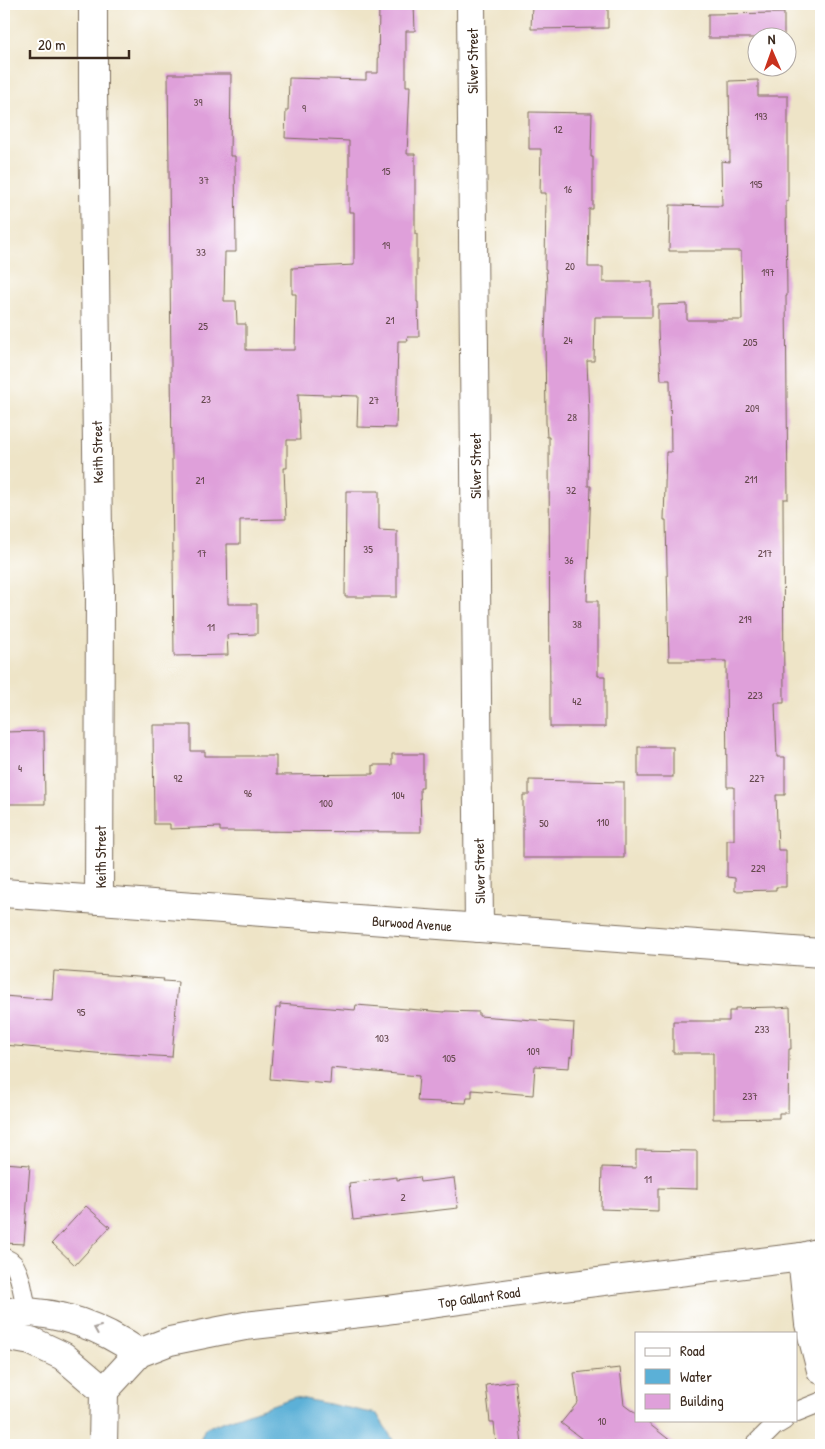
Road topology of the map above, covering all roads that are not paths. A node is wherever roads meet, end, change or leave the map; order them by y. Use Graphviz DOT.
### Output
graph roads {
  1 [pos="93,4"];
  2 [pos="471,4"];
  3 [pos="4,893"];
  4 [pos="99,900"];
  5 [pos="479,928"];
  6 [pos="821,953"];
  7 [pos="812,1255"];
  8 [pos="4,1258"];
  9 [pos="15,1311"];
  10 [pos="4,1336"];
  11 [pos="139,1353"];
  12 [pos="821,1370"];
  13 [pos="104,1391"];
  14 [pos="821,1402"];
  15 [pos="798,1411"];
  16 [pos="781,1422"];
  17 [pos="103,1445"];
  18 [pos="755,1445"];
  1 -- 4 [label="street, Keith Street"];
  2 -- 5 [label="street, Silver Street"];
  3 -- 4 [label="street, Burwood Avenue"];
  4 -- 5 [label="street, Burwood Avenue"];
  5 -- 6 [label="street, Burwood Avenue"];
  7 -- 11 [label="street, Top Gallant Road"];
  7 -- 12 [label="street"];
  8 -- 9 [label="lane"];
  11 -- 9 [label="street, one-way"];
  10 -- 13 [label="street"];
  11 -- 13 [label="street, Top Gallant Road"];
  13 -- 17 [label="street"];
  14 -- 15 [label="lane"];
  16 -- 18 [label="lane"];
}
